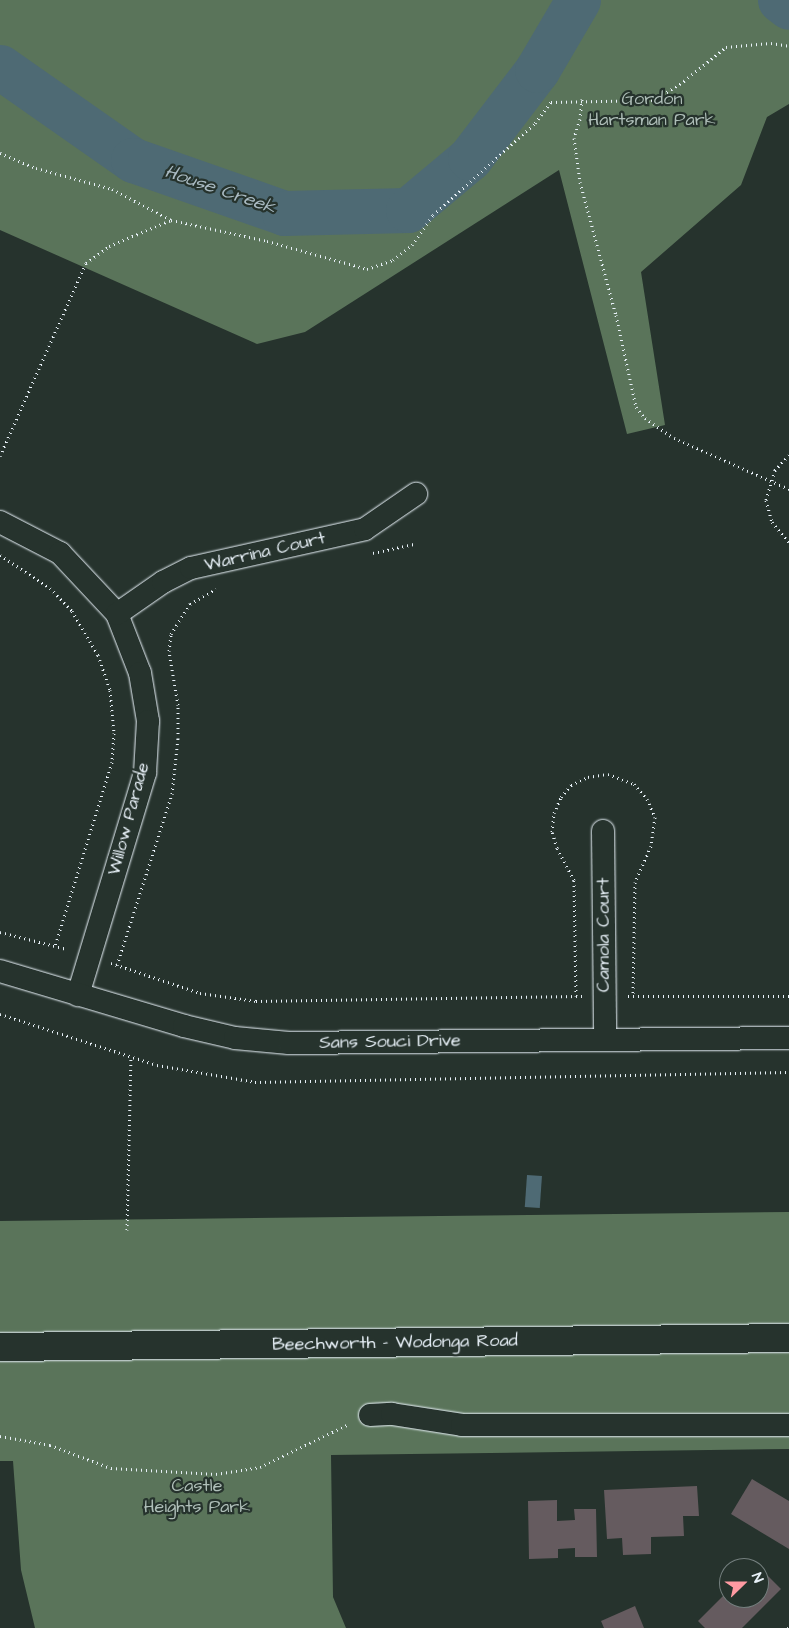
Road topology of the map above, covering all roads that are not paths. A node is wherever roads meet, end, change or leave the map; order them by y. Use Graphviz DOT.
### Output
graph roads {
  1 [pos="416,494"];
  2 [pos="0,522"];
  3 [pos="117,614"];
  4 [pos="603,831"];
  5 [pos="0,972"];
  6 [pos="78,995"];
  7 [pos="605,1038"];
  8 [pos="789,1038"];
  9 [pos="789,1338"];
  10 [pos="0,1347"];
  11 [pos="370,1415"];
  12 [pos="789,1425"];
  1 -- 3 [label="street, Warrina Court"];
  2 -- 3 [label="street, Willow Parade"];
  3 -- 6 [label="street, Willow Parade"];
  4 -- 7 [label="street, Camola Court"];
  5 -- 6 [label="street, Sans Souci Drive"];
  6 -- 7 [label="street, Sans Souci Drive"];
  7 -- 8 [label="street, Sans Souci Drive"];
  9 -- 10 [label="main road, Beechworth - Wodonga Road"];
  11 -- 12 [label="street"];
}
